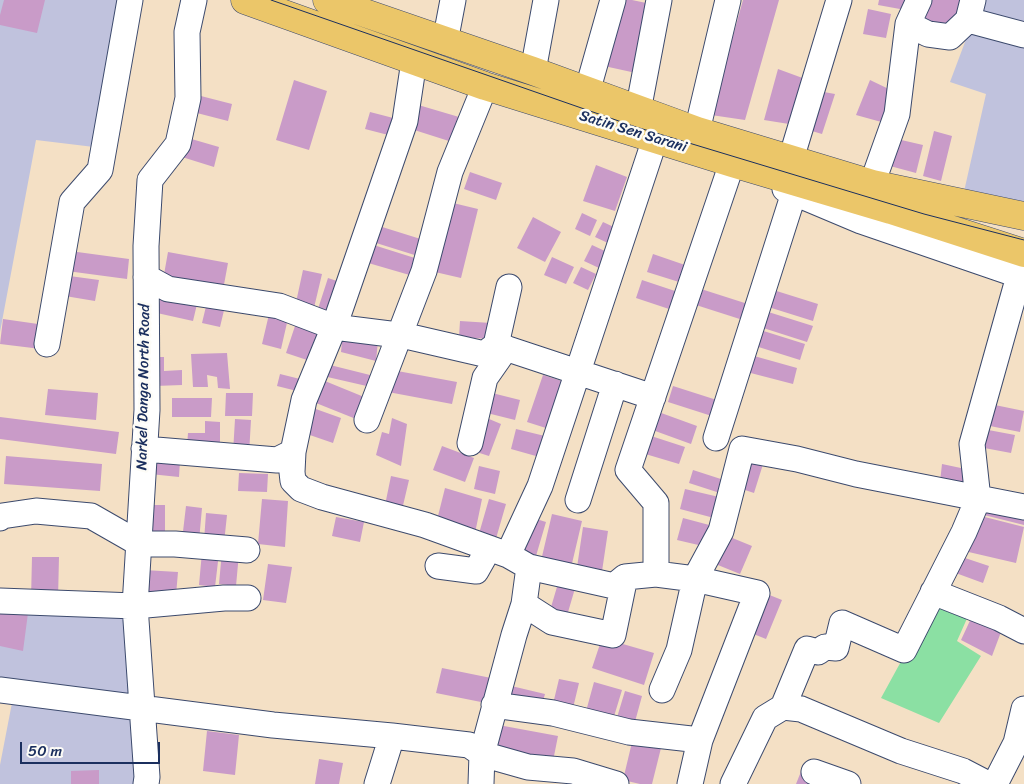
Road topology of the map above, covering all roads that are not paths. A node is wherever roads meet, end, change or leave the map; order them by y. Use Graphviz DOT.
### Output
graph roads {
  1 [pos="130,0"];
  2 [pos="194,0"];
  3 [pos="245,0"];
  4 [pos="327,0"];
  5 [pos="453,0"];
  6 [pos="546,0"];
  7 [pos="613,0"];
  8 [pos="659,0"];
  9 [pos="728,0"];
  10 [pos="839,0"];
  11 [pos="919,0"];
  12 [pos="970,10"];
  13 [pos="908,24"];
  14 [pos="1024,35"];
  15 [pos="445,42"];
  16 [pos="414,61"];
  17 [pos="533,71"];
  18 [pos="485,86"];
  19 [pos="587,92"];
  20 [pos="638,110"];
  21 [pos="697,131"];
  22 [pos="655,139"];
  23 [pos="744,166"];
  24 [pos="796,174"];
  25 [pos="872,184"];
  26 [pos="1024,216"];
  27 [pos="1022,269"];
  28 [pos="146,276"];
  29 [pos="509,287"];
  30 [pos="334,327"];
  31 [pos="399,335"];
  32 [pos="47,344"];
  33 [pos="501,347"];
  34 [pos="578,372"];
  35 [pos="615,384"];
  36 [pos="653,397"];
  37 [pos="367,420"];
  38 [pos="716,438"];
  39 [pos="470,443"];
  40 [pos="144,449"];
  41 [pos="293,452"];
  42 [pos="978,499"];
  43 [pos="578,500"];
  44 [pos="1024,507"];
  45 [pos="0,518"];
  46 [pos="140,544"];
  47 [pos="247,550"];
  48 [pos="508,556"];
  49 [pos="438,566"];
  50 [pos="656,574"];
  51 [pos="624,577"];
  52 [pos="695,579"];
  53 [pos="933,592"];
  54 [pos="248,598"];
  55 [pos="0,601"];
  56 [pos="524,604"];
  57 [pos="135,606"];
  58 [pos="1024,632"];
  59 [pos="0,690"];
  60 [pos="662,690"];
  61 [pos="494,705"];
  62 [pos="782,707"];
  63 [pos="142,708"];
  64 [pos="1024,710"];
  65 [pos="392,736"];
  66 [pos="700,740"];
  67 [pos="482,754"];
  68 [pos="814,772"];
  69 [pos="146,784"];
  70 [pos="377,784"];
  71 [pos="480,784"];
  72 [pos="616,784"];
  73 [pos="690,784"];
  74 [pos="733,784"];
  75 [pos="848,784"];
  76 [pos="988,784"];
  77 [pos="995,784"];
  1 -- 32 [label="street"];
  2 -- 28 [label="street, Narkel Danga North Road"];
  3 -- 16 [label="main road, Satin Sen Sarani"];
  4 -- 15 [label="main road, Satin Sen Sarani"];
  5 -- 15 [label="street"];
  6 -- 17 [label="street"];
  7 -- 19 [label="street"];
  8 -- 20 [label="street"];
  9 -- 21 [label="street"];
  10 -- 24 [label="street"];
  11 -- 13 [label="street"];
  12 -- 13 [label="street"];
  12 -- 14 [label="street"];
  13 -- 25 [label="street"];
  15 -- 17 [label="main road, Satin Sen Sarani"];
  16 -- 18 [label="main road, Satin Sen Sarani"];
  16 -- 30 [label="street"];
  17 -- 19 [label="main road, Satin Sen Sarani"];
  18 -- 22 [label="main road, Satin Sen Sarani"];
  18 -- 31 [label="street"];
  19 -- 20 [label="main road, Satin Sen Sarani"];
  20 -- 21 [label="main road, Satin Sen Sarani"];
  21 -- 24 [label="main road, Satin Sen Sarani"];
  22 -- 23 [label="main road, Satin Sen Sarani"];
  22 -- 34 [label="street"];
  23 -- 24 [label="main road, Satin Sen Sarani"];
  23 -- 36 [label="street"];
  24 -- 25 [label="main road, Satin Sen Sarani"];
  24 -- 27 [label="main road, Satin Sen Sarani"];
  24 -- 38 [label="street"];
  25 -- 26 [label="main road, Satin Sen Sarani"];
  27 -- 42 [label="street"];
  28 -- 30 [label="street"];
  28 -- 40 [label="street, Narkel Danga North Road"];
  29 -- 33 [label="street"];
  30 -- 31 [label="street"];
  30 -- 41 [label="street"];
  31 -- 33 [label="street"];
  31 -- 37 [label="street"];
  33 -- 34 [label="street"];
  33 -- 39 [label="street"];
  34 -- 35 [label="street"];
  34 -- 48 [label="street"];
  35 -- 36 [label="street"];
  35 -- 43 [label="street"];
  36 -- 50 [label="street"];
  40 -- 41 [label="street"];
  40 -- 46 [label="street, Narkel Danga North Road"];
  41 -- 48 [label="street"];
  42 -- 44 [label="street"];
  42 -- 52 [label="street"];
  42 -- 53 [label="street"];
  45 -- 46 [label="street"];
  46 -- 47 [label="street"];
  46 -- 57 [label="street, Narkel Danga North Road"];
  48 -- 49 [label="street"];
  48 -- 51 [label="street"];
  48 -- 56 [label="street"];
  50 -- 51 [label="street"];
  50 -- 52 [label="street"];
  51 -- 56 [label="street"];
  52 -- 60 [label="street"];
  52 -- 66 [label="street"];
  53 -- 58 [label="street"];
  53 -- 62 [label="street"];
  54 -- 57 [label="street"];
  55 -- 57 [label="street"];
  56 -- 61 [label="street"];
  57 -- 63 [label="street, Narkel Danga North Road"];
  59 -- 63 [label="street"];
  61 -- 66 [label="street"];
  61 -- 67 [label="street"];
  62 -- 74 [label="street"];
  62 -- 76 [label="street"];
  63 -- 65 [label="street"];
  63 -- 69 [label="street, Narkel Danga North Road"];
  64 -- 77 [label="street"];
  65 -- 67 [label="street"];
  65 -- 70 [label="street"];
  66 -- 73 [label="street"];
  67 -- 71 [label="street"];
  67 -- 72 [label="street"];
  68 -- 75 [label="street"];
}
